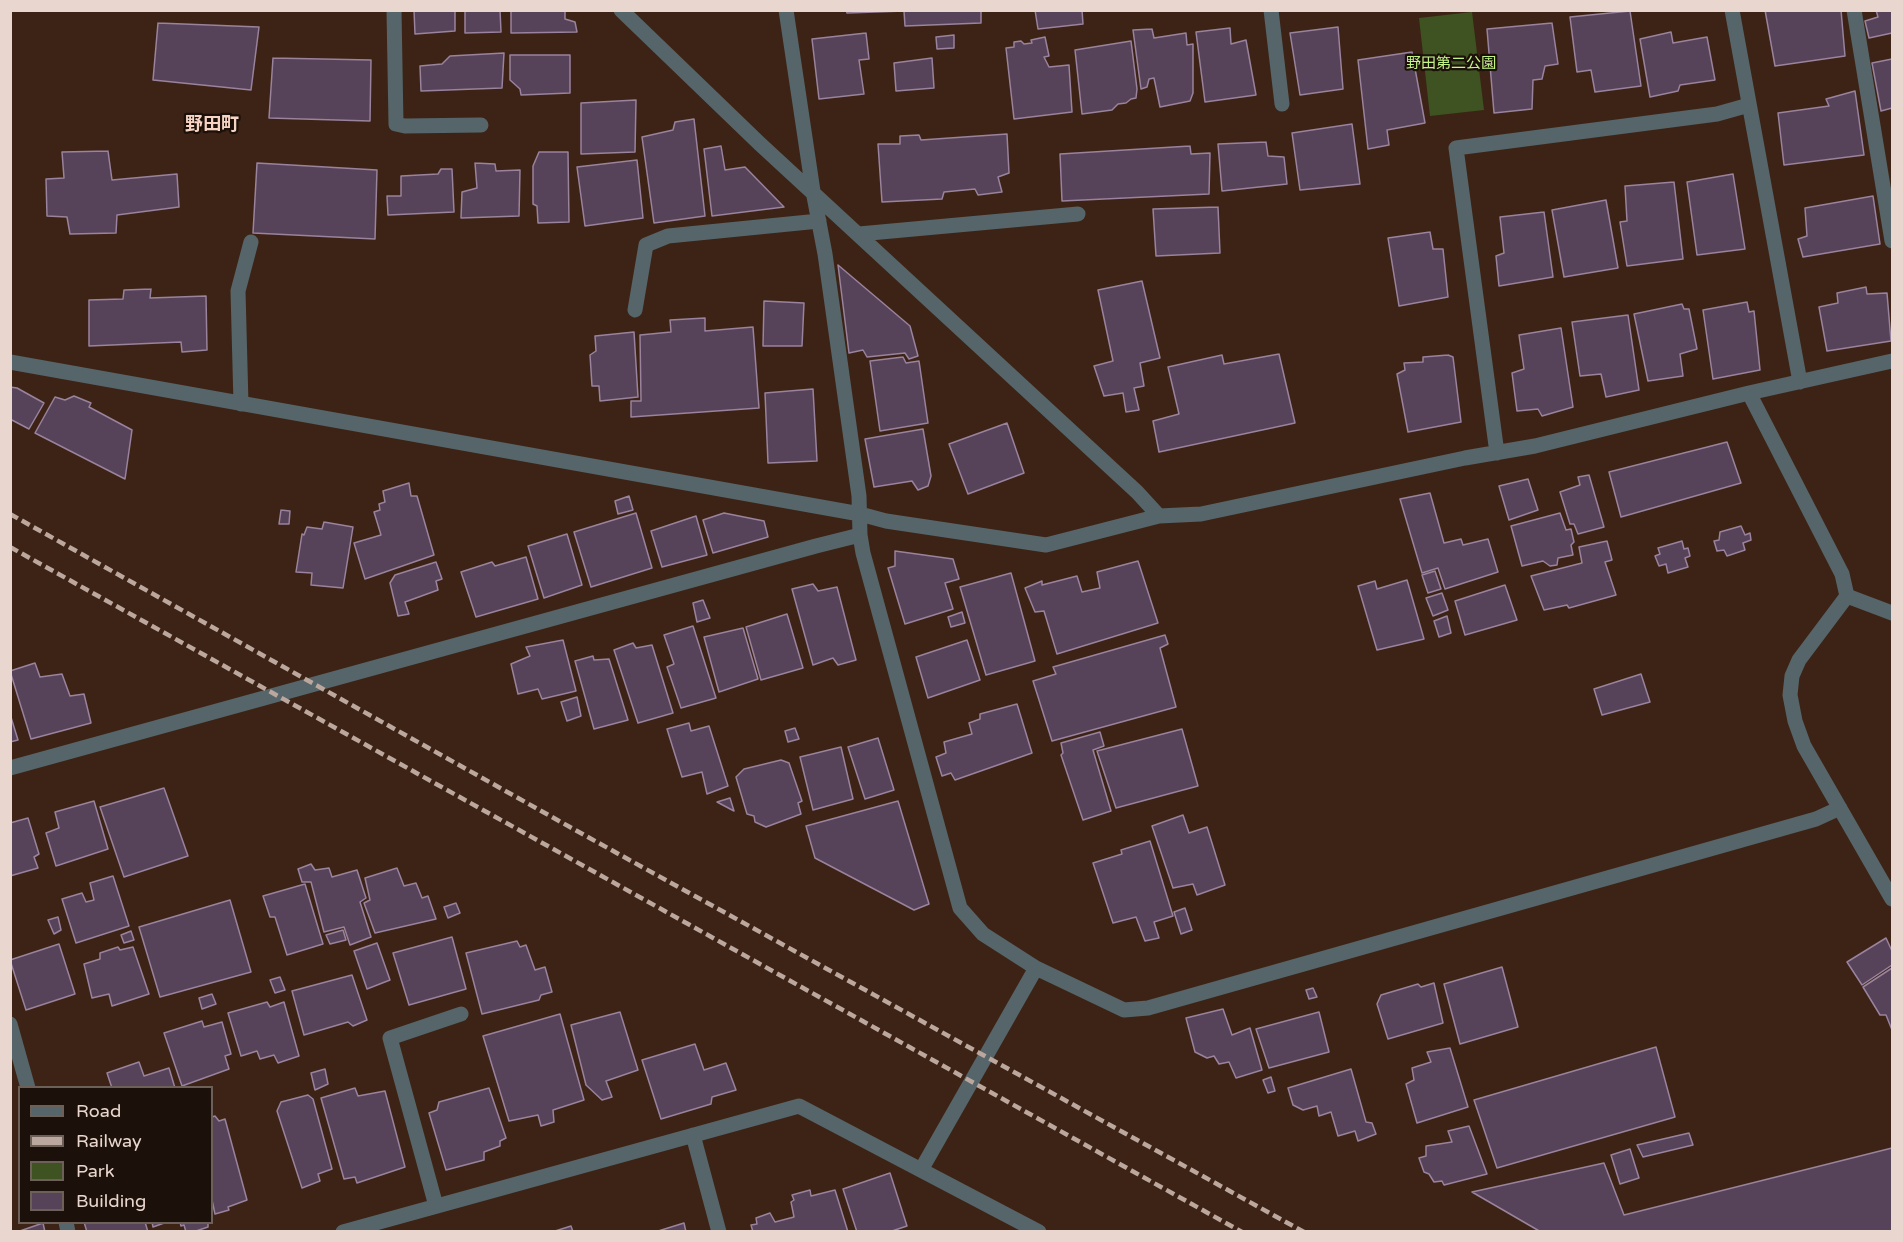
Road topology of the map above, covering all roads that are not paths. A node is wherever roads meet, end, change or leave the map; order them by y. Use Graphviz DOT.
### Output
graph roads {
  1 [pos="394,10"];
  2 [pos="621,10"];
  3 [pos="786,10"];
  4 [pos="1271,10"];
  5 [pos="1732,10"];
  6 [pos="1854,10"];
  7 [pos="1281,104"];
  8 [pos="1749,105"];
  9 [pos="481,125"];
  10 [pos="813,191"];
  11 [pos="1078,214"];
  12 [pos="819,221"];
  13 [pos="859,234"];
  14 [pos="1893,241"];
  15 [pos="251,242"];
  16 [pos="635,310"];
  17 [pos="1893,361"];
  18 [pos="10,362"];
  19 [pos="1800,382"];
  20 [pos="1749,393"];
  21 [pos="241,404"];
  22 [pos="1497,453"];
  23 [pos="860,514"];
  24 [pos="1159,516"];
  25 [pos="860,536"];
  26 [pos="1847,596"];
  27 [pos="1893,613"];
  28 [pos="10,768"];
  29 [pos="1840,808"];
  30 [pos="1893,899"];
  31 [pos="1036,968"];
  32 [pos="461,1014"];
  33 [pos="10,1024"];
  34 [pos="27,1086"];
  35 [pos="693,1135"];
  36 [pos="921,1170"];
  37 [pos="436,1206"];
  38 [pos="343,1232"];
  39 [pos="719,1232"];
  40 [pos="1039,1232"];
  1 -- 9 [label="street"];
  2 -- 10 [label="street"];
  3 -- 10 [label="street"];
  4 -- 7 [label="street"];
  5 -- 8 [label="street"];
  6 -- 14 [label="street"];
  8 -- 19 [label="street"];
  8 -- 22 [label="street"];
  10 -- 12 [label="street"];
  10 -- 13 [label="street"];
  11 -- 13 [label="street"];
  12 -- 16 [label="street"];
  12 -- 23 [label="street"];
  13 -- 24 [label="street"];
  15 -- 21 [label="street"];
  17 -- 19 [label="street"];
  18 -- 21 [label="street"];
  19 -- 20 [label="street"];
  20 -- 22 [label="street"];
  20 -- 26 [label="street"];
  21 -- 23 [label="street"];
  22 -- 24 [label="street"];
  23 -- 24 [label="street"];
  23 -- 25 [label="street"];
  25 -- 28 [label="street"];
  25 -- 31 [label="street"];
  26 -- 27 [label="street"];
  26 -- 29 [label="street"];
  29 -- 30 [label="street"];
  29 -- 31 [label="street"];
  31 -- 36 [label="street"];
  32 -- 37 [label="street"];
  33 -- 34 [label="street"];
  35 -- 36 [label="street"];
  35 -- 37 [label="street"];
  35 -- 39 [label="street"];
  36 -- 40 [label="street"];
  37 -- 38 [label="street"];
}
